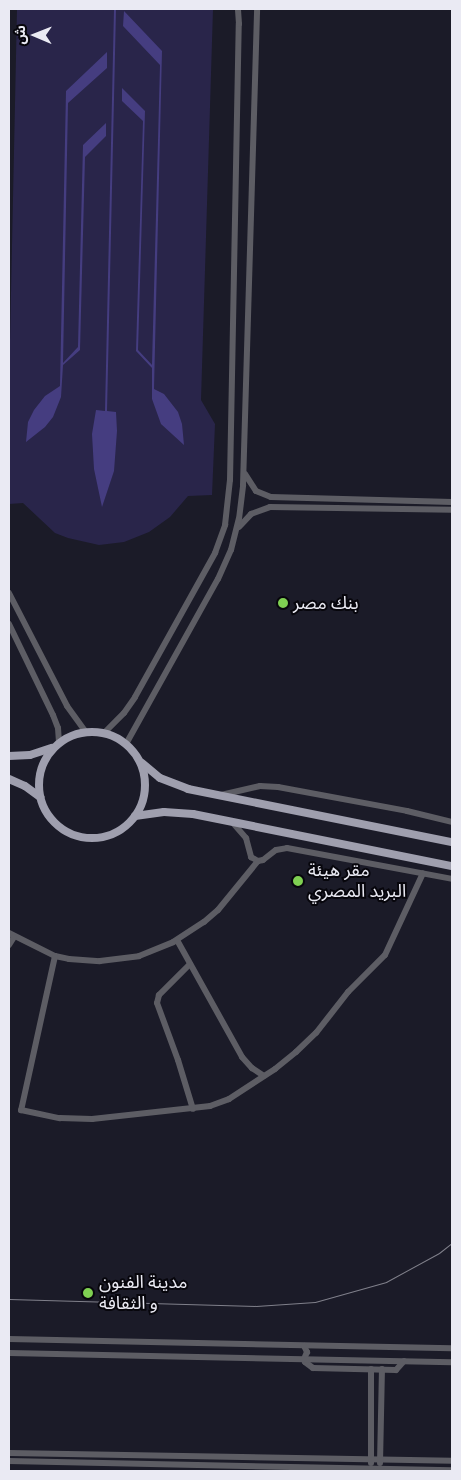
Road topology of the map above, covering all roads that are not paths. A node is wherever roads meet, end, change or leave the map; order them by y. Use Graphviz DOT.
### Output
graph roads {
  1 [pos="238,9"];
  2 [pos="257,9"];
  3 [pos="243,468"];
  4 [pos="430,502"];
  5 [pos="449,506"];
  6 [pos="430,509"];
  7 [pos="236,535"];
  8 [pos="9,593"];
  9 [pos="9,624"];
  10 [pos="86,732"];
  11 [pos="104,733"];
  12 [pos="58,744"];
  13 [pos="126,744"];
  14 [pos="9,756"];
  15 [pos="138,758"];
  16 [pos="9,779"];
  17 [pos="218,795"];
  18 [pos="40,797"];
  19 [pos="135,816"];
  20 [pos="452,822"];
  21 [pos="234,823"];
  22 [pos="452,842"];
  23 [pos="258,861"];
  24 [pos="452,866"];
  25 [pos="423,873"];
  26 [pos="452,878"];
  27 [pos="11,935"];
  28 [pos="177,940"];
  29 [pos="9,945"];
  30 [pos="56,956"];
  31 [pos="190,964"];
  32 [pos="264,1076"];
  33 [pos="192,1109"];
  34 [pos="9,1339"];
  35 [pos="304,1346"];
  36 [pos="436,1348"];
  37 [pos="452,1348"];
  38 [pos="9,1353"];
  39 [pos="304,1359"];
  40 [pos="404,1361"];
  41 [pos="436,1361"];
  42 [pos="452,1362"];
  43 [pos="371,1369"];
  44 [pos="382,1370"];
  45 [pos="9,1452"];
  46 [pos="9,1460"];
  47 [pos="371,1460"];
  48 [pos="380,1460"];
  49 [pos="452,1461"];
  50 [pos="371,1470"];
  51 [pos="379,1470"];
  52 [pos="452,1470"];
  1 -- 11 [label="street"];
  2 -- 3 [label="street"];
  3 -- 4 [label="street"];
  3 -- 7 [label="street"];
  4 -- 5 [label="street"];
  4 -- 6 [label="street"];
  5 -- 6 [label="street"];
  6 -- 7 [label="street"];
  7 -- 13 [label="street"];
  8 -- 10 [label="street"];
  9 -- 12 [label="street"];
  10 -- 11 [label="main road"];
  10 -- 12 [label="main road"];
  11 -- 13 [label="main road"];
  12 -- 14 [label="main road"];
  12 -- 18 [label="main road"];
  13 -- 15 [label="main road"];
  15 -- 17 [label="main road"];
  15 -- 19 [label="main road"];
  16 -- 18 [label="main road"];
  17 -- 20 [label="street"];
  17 -- 22 [label="main road"];
  18 -- 19 [label="main road"];
  19 -- 21 [label="main road"];
  21 -- 23 [label="street"];
  21 -- 24 [label="main road"];
  23 -- 25 [label="street"];
  23 -- 28 [label="street"];
  25 -- 26 [label="street"];
  25 -- 32 [label="street"];
  27 -- 29 [label="street"];
  27 -- 30 [label="street"];
  28 -- 30 [label="street"];
  28 -- 31 [label="street"];
  30 -- 33 [label="street"];
  31 -- 32 [label="street"];
  31 -- 33 [label="street"];
  32 -- 33 [label="street"];
  34 -- 35 [label="street"];
  35 -- 36 [label="street"];
  35 -- 39 [label="street"];
  36 -- 37 [label="street"];
  36 -- 41 [label="street"];
  38 -- 39 [label="street"];
  39 -- 40 [label="street"];
  39 -- 43 [label="street"];
  40 -- 41 [label="street"];
  40 -- 44 [label="street"];
  41 -- 42 [label="street"];
  43 -- 44 [label="street"];
  43 -- 47 [label="street"];
  44 -- 48 [label="street"];
  45 -- 47 [label="street"];
  46 -- 50 [label="street"];
  47 -- 48 [label="street"];
  47 -- 50 [label="street"];
  48 -- 49 [label="street"];
  48 -- 51 [label="street"];
  50 -- 51 [label="street"];
  51 -- 52 [label="street"];
}
